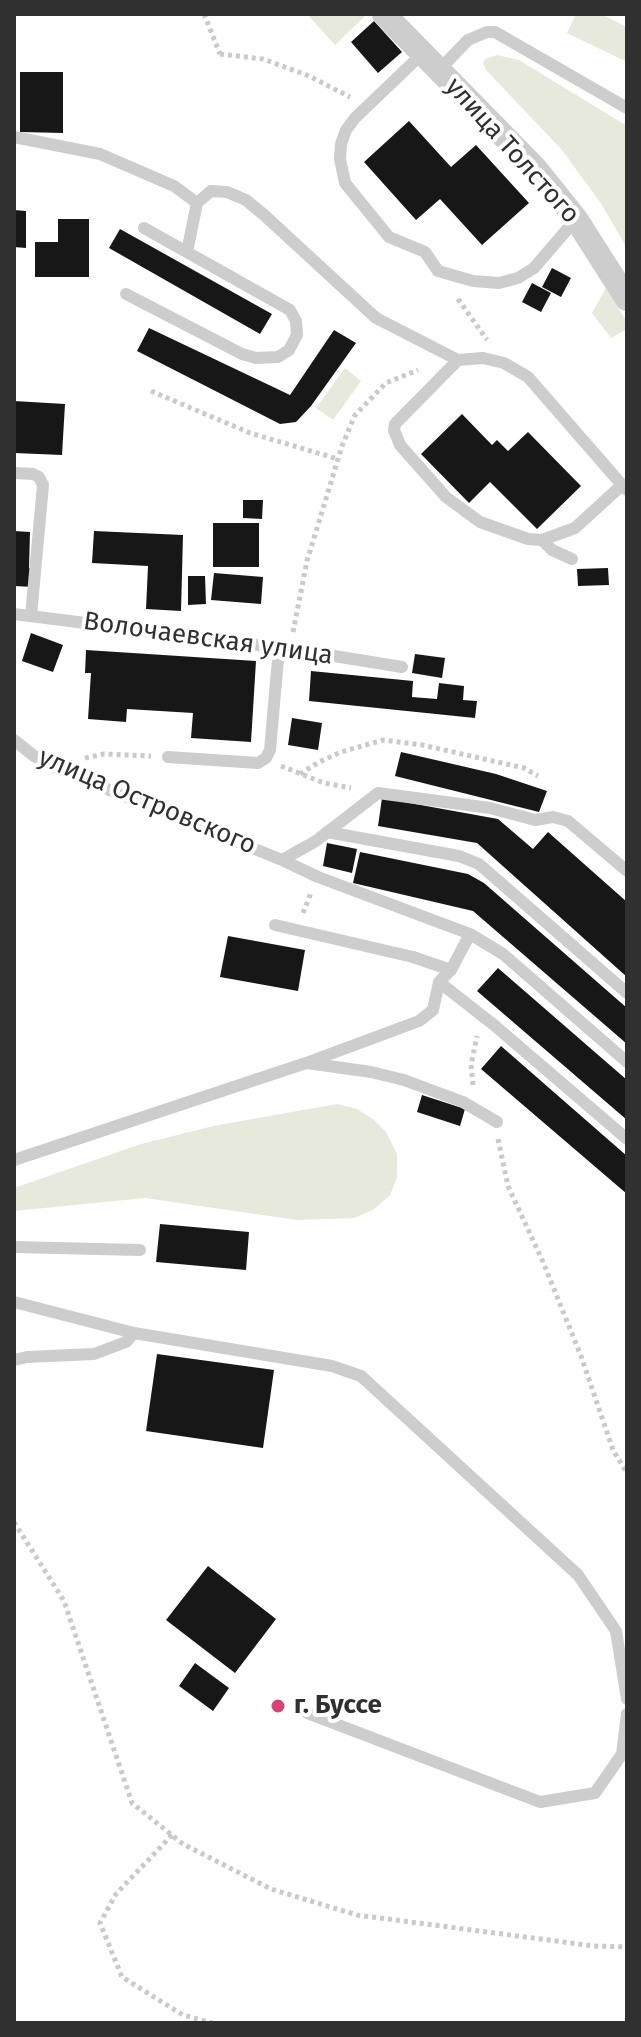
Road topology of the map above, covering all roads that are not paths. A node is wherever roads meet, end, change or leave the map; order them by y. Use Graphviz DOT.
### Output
graph roads {
  1 [pos="384,14"];
  2 [pos="432,61"];
  3 [pos="627,108"];
  4 [pos="14,137"];
  5 [pos="197,203"];
  6 [pos="576,219"];
  7 [pos="144,228"];
  8 [pos="187,252"];
  9 [pos="126,294"];
  10 [pos="627,299"];
  11 [pos="458,360"];
  12 [pos="14,473"];
  13 [pos="624,487"];
  14 [pos="542,540"];
  15 [pos="572,559"];
  16 [pos="14,614"];
  17 [pos="31,616"];
  18 [pos="285,648"];
  19 [pos="402,667"];
  20 [pos="14,740"];
  21 [pos="168,757"];
  22 [pos="327,832"];
  23 [pos="282,860"];
  24 [pos="627,871"];
  25 [pos="275,925"];
  26 [pos="470,934"];
  27 [pos="451,970"];
  28 [pos="439,982"];
  29 [pos="627,993"];
  30 [pos="627,1062"];
  31 [pos="306,1063"];
  32 [pos="493,1120"];
  33 [pos="627,1139"];
  34 [pos="14,1160"];
  35 [pos="14,1247"];
  36 [pos="140,1250"];
  37 [pos="14,1302"];
  38 [pos="134,1333"];
  39 [pos="14,1360"];
  40 [pos="627,1699"];
  41 [pos="307,1713"];
  42 [pos="627,1714"];
  1 -- 2 [label="street, улица Толстого"];
  2 -- 3 [label="lane"];
  2 -- 6 [label="street, улица Толстого"];
  2 -- 6 [label="lane"];
  4 -- 5 [label="lane"];
  5 -- 8 [label="lane"];
  5 -- 11 [label="lane"];
  6 -- 10 [label="street, улица Толстого"];
  7 -- 8 [label="lane"];
  8 -- 9 [label="lane"];
  11 -- 13 [label="lane"];
  11 -- 14 [label="lane"];
  12 -- 17 [label="lane"];
  13 -- 14 [label="lane"];
  14 -- 15 [label="lane"];
  16 -- 17 [label="lane, Волочаевская улица"];
  17 -- 18 [label="lane, Волочаевская улица"];
  18 -- 19 [label="lane, Волочаевская улица"];
  18 -- 21 [label="lane"];
  20 -- 23 [label="lane, улица Островского"];
  22 -- 23 [label="lane"];
  22 -- 24 [label="lane"];
  22 -- 29 [label="lane"];
  23 -- 26 [label="lane, улица Островского"];
  25 -- 27 [label="lane"];
  26 -- 27 [label="lane"];
  26 -- 30 [label="lane, улица Островского"];
  27 -- 28 [label="lane"];
  28 -- 31 [label="lane"];
  28 -- 33 [label="lane"];
  31 -- 32 [label="lane"];
  31 -- 34 [label="lane"];
  35 -- 36 [label="lane"];
  37 -- 38 [label="lane"];
  38 -- 39 [label="lane"];
  38 -- 40 [label="lane"];
  41 -- 42 [label="lane"];
}
